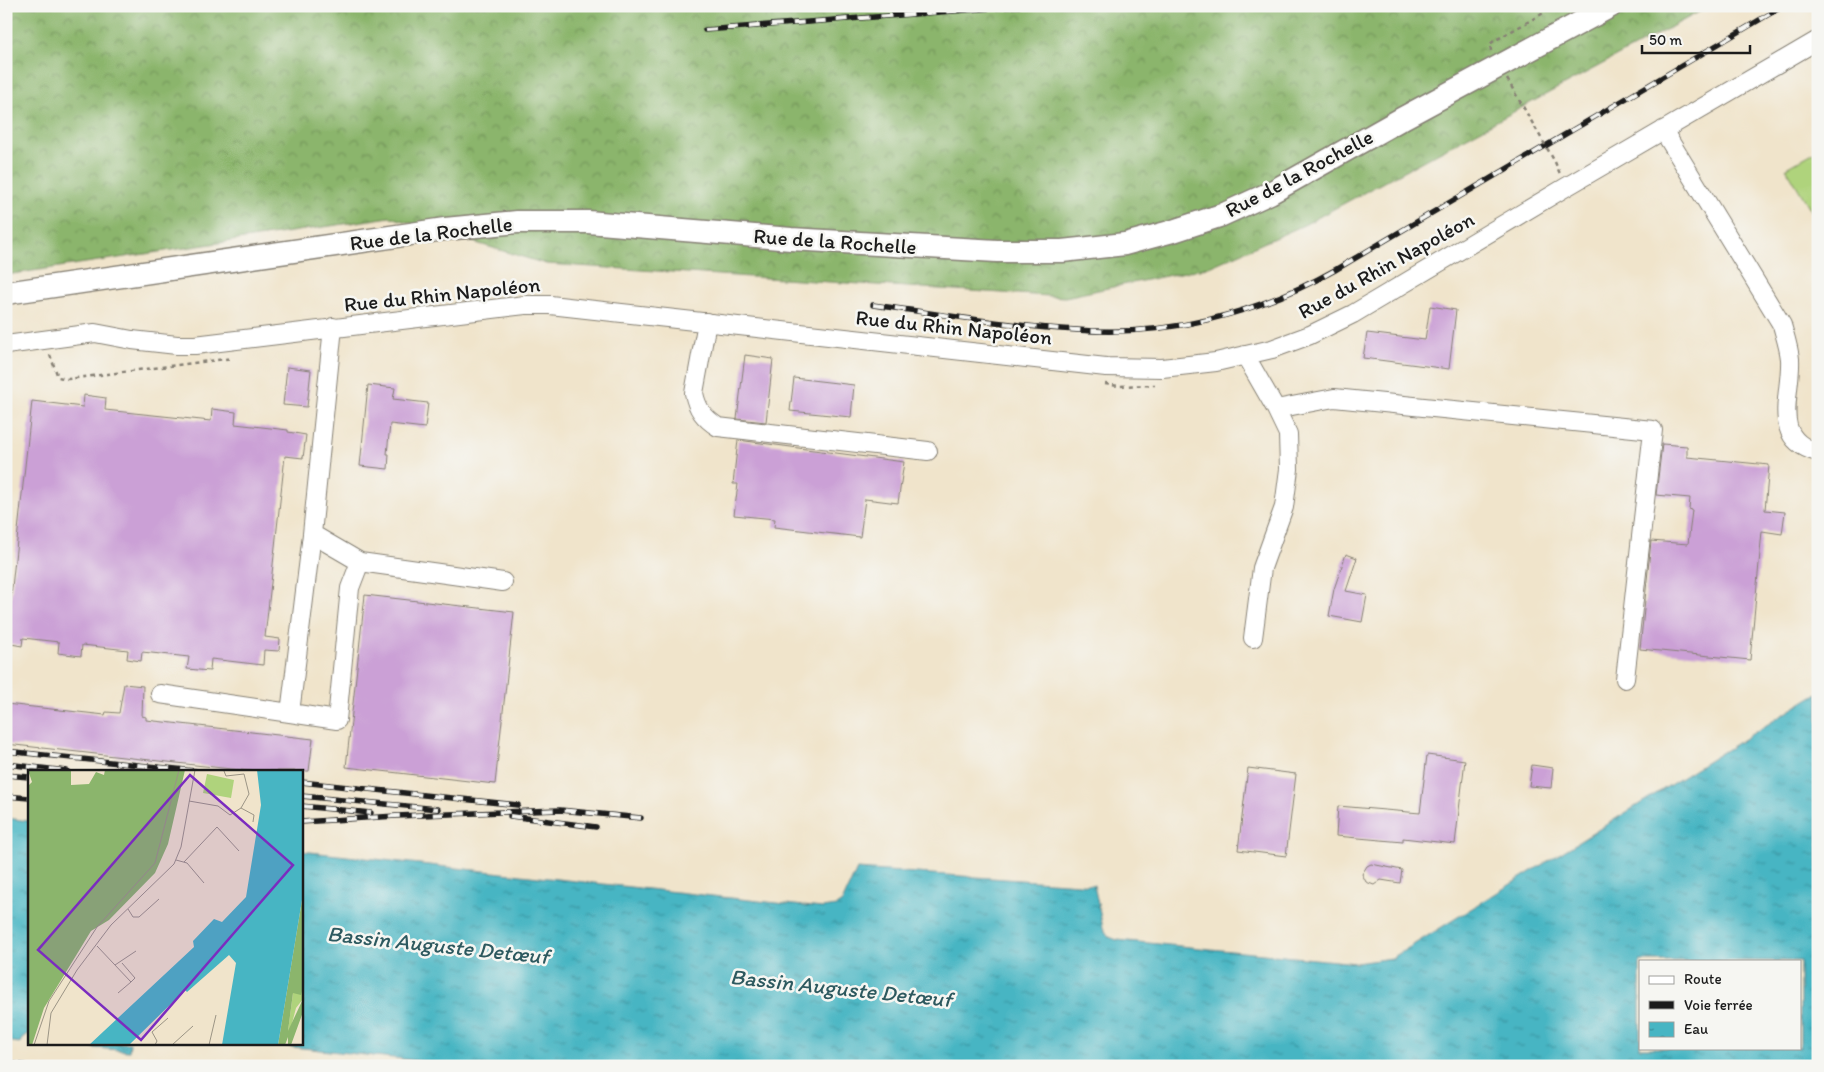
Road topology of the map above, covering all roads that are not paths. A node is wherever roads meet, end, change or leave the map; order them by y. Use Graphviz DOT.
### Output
graph roads {
  1 [pos="1611,6"];
  2 [pos="1818,40"];
  3 [pos="1663,130"];
  4 [pos="6,292"];
  5 [pos="707,322"];
  6 [pos="333,327"];
  7 [pos="6,345"];
  8 [pos="1245,355"];
  9 [pos="1276,409"];
  10 [pos="928,450"];
  11 [pos="1818,452"];
  12 [pos="312,534"];
  13 [pos="360,562"];
  14 [pos="503,582"];
  15 [pos="1252,638"];
  16 [pos="1625,679"];
  17 [pos="160,694"];
  18 [pos="290,713"];
  1 -- 4 [label="main road, Rue de la Rochelle"];
  2 -- 3 [label="street, Rue du Rhin Napoléon"];
  3 -- 8 [label="street, Rue du Rhin Napoléon"];
  3 -- 11 [label="street"];
  5 -- 6 [label="street, Rue du Rhin Napoléon"];
  5 -- 8 [label="street, Rue du Rhin Napoléon"];
  5 -- 10 [label="street"];
  6 -- 7 [label="street, Rue du Rhin Napoléon"];
  6 -- 12 [label="street"];
  8 -- 9 [label="street"];
  9 -- 15 [label="street"];
  9 -- 16 [label="street"];
  12 -- 13 [label="street"];
  12 -- 18 [label="street"];
  13 -- 14 [label="street"];
  13 -- 18 [label="street"];
  17 -- 18 [label="street"];
}
